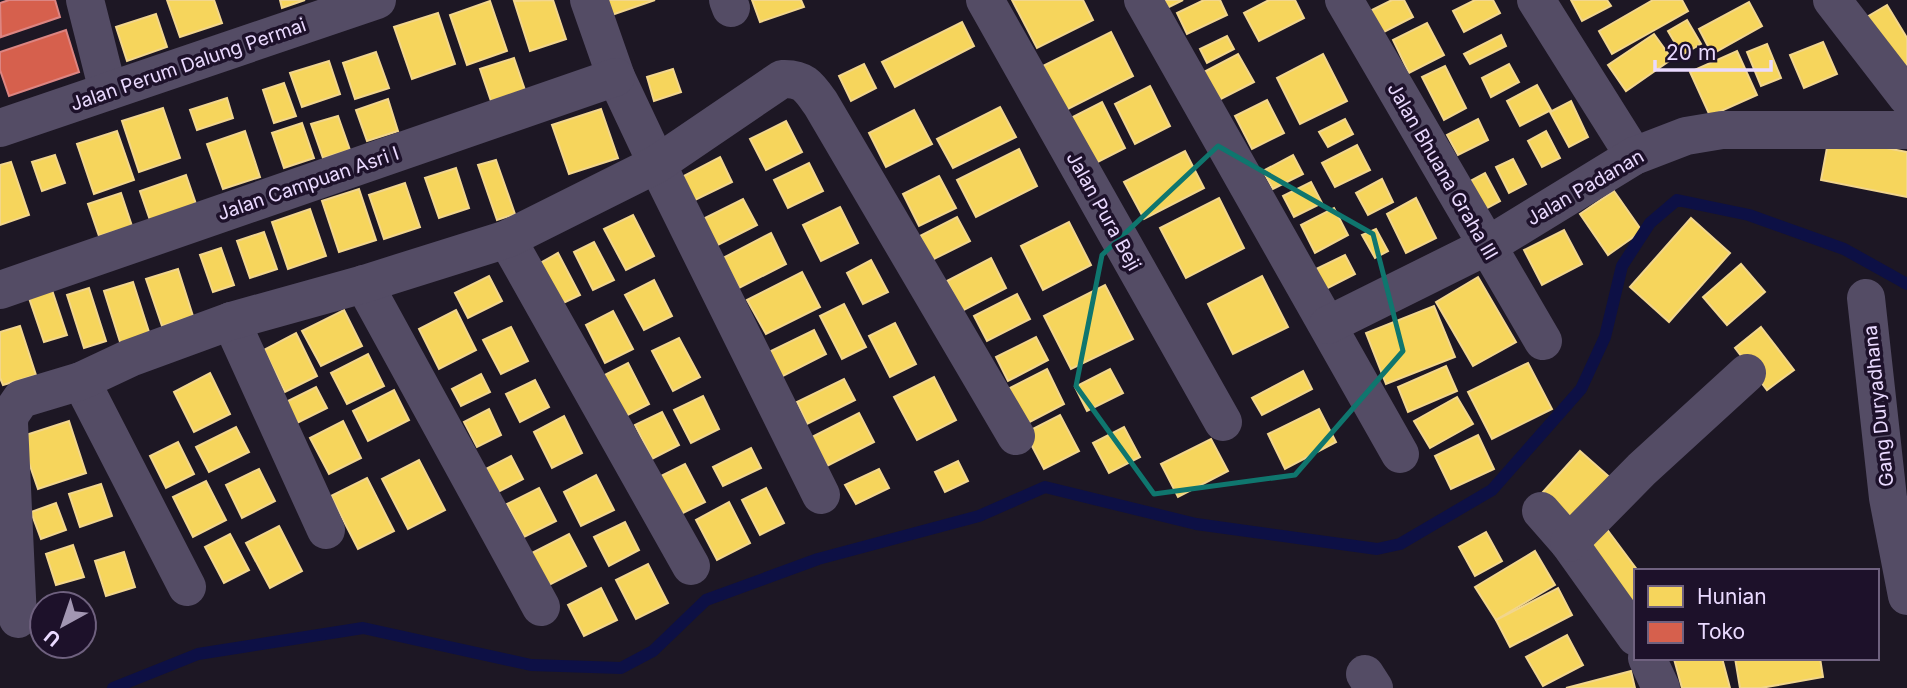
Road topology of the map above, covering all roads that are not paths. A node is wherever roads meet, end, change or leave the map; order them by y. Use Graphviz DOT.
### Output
graph roads {
  1 [pos="85,0"];
  2 [pos="377,0"];
  3 [pos="589,0"];
  4 [pos="985,0"];
  5 [pos="1143,0"];
  6 [pos="1344,0"];
  7 [pos="1536,0"];
  8 [pos="1832,0"];
  9 [pos="616,77"];
  10 [pos="108,91"];
  11 [pos="1907,104"];
  12 [pos="0,128"];
  13 [pos="1634,156"];
  14 [pos="657,164"];
  15 [pos="507,239"];
  16 [pos="1487,246"];
  17 [pos="364,284"];
  18 [pos="0,290"];
  19 [pos="1866,298"];
  20 [pos="231,321"];
  21 [pos="1328,325"];
  22 [pos="1543,341"];
  23 [pos="1747,373"];
  24 [pos="80,381"];
  25 [pos="1223,422"];
  26 [pos="1016,436"];
  27 [pos="1400,454"];
  28 [pos="821,495"];
  29 [pos="1541,511"];
  30 [pos="326,530"];
  31 [pos="1569,542"];
  32 [pos="691,566"];
  33 [pos="187,587"];
  34 [pos="1907,596"];
  35 [pos="541,607"];
  36 [pos="19,619"];
  37 [pos="1634,634"];
  38 [pos="1648,660"];
  39 [pos="1661,688"];
  1 -- 10 [label="street"];
  2 -- 10 [label="street, Jalan Perum Dalung Permai"];
  3 -- 9 [label="street"];
  4 -- 25 [label="street, Jalan Pura Beji"];
  5 -- 21 [label="street"];
  6 -- 16 [label="street, Jalan Bhuana Graha III"];
  7 -- 13 [label="street"];
  8 -- 11 [label="street"];
  9 -- 14 [label="street"];
  9 -- 18 [label="street, Jalan Campuan Asri I"];
  10 -- 12 [label="street, Jalan Perum Dalung Permai"];
  11 -- 13 [label="street, Jalan Padanan"];
  13 -- 16 [label="street, Jalan Padanan"];
  14 -- 15 [label="street"];
  14 -- 26 [label="street"];
  14 -- 28 [label="street"];
  15 -- 17 [label="street"];
  15 -- 32 [label="street"];
  16 -- 21 [label="street, Jalan Padanan"];
  16 -- 22 [label="street, Jalan Bhuana Graha III"];
  17 -- 20 [label="street"];
  17 -- 35 [label="street"];
  19 -- 34 [label="street, Gang Duryadhana"];
  20 -- 24 [label="street"];
  20 -- 30 [label="street"];
  21 -- 27 [label="street"];
  23 -- 31 [label="street"];
  24 -- 33 [label="street"];
  24 -- 36 [label="street"];
  29 -- 31 [label="street"];
  31 -- 37 [label="street"];
  38 -- 39 [label="street"];
}
